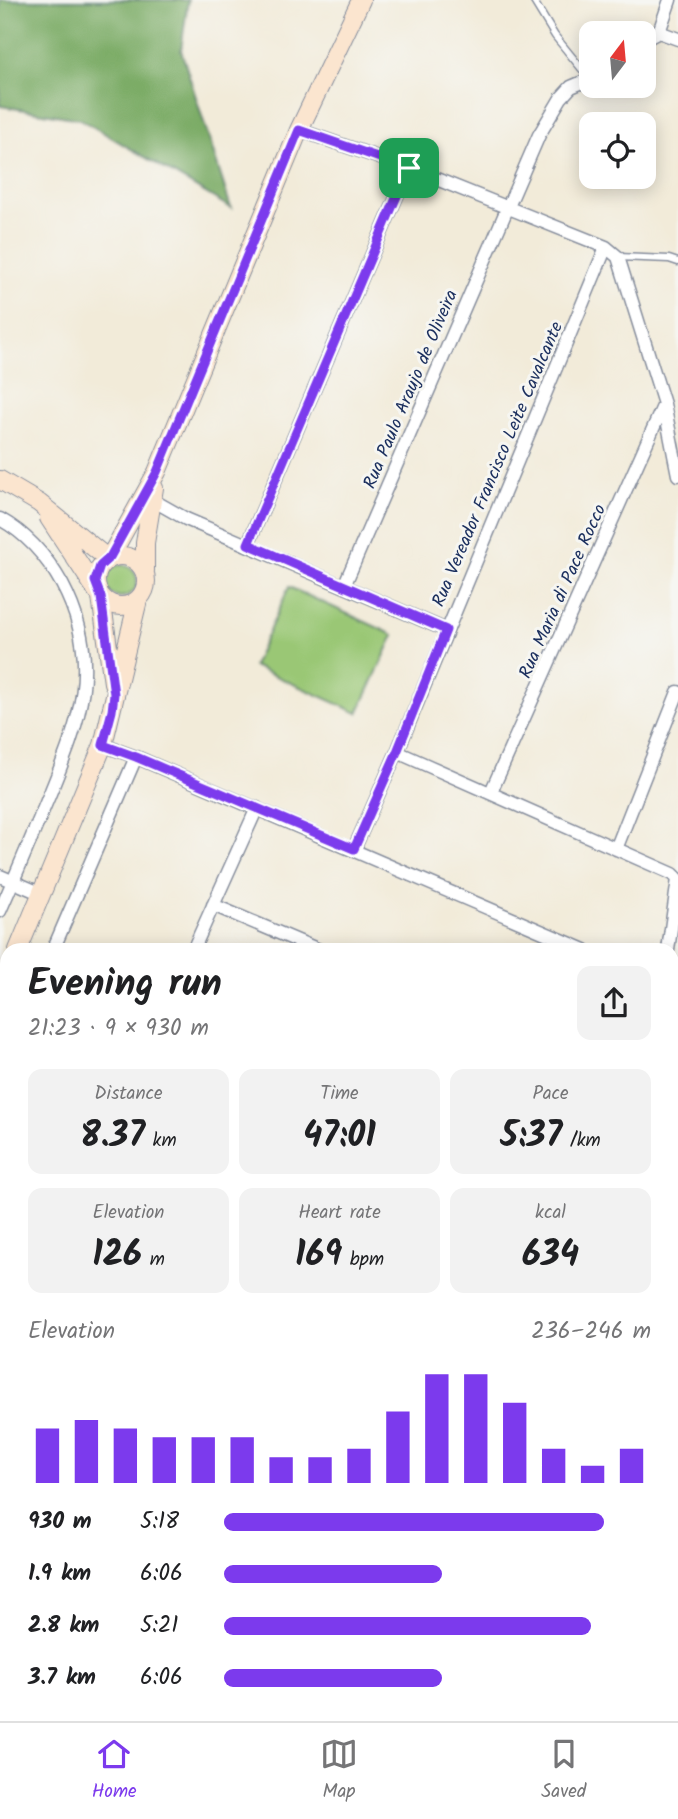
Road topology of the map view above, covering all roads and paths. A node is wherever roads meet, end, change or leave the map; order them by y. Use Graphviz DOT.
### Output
graph roads {
  1 [pos="361,0"];
  2 [pos="533,0"];
  3 [pos="670,0"];
  4 [pos="659,32"];
  5 [pos="656,34"];
  6 [pos="678,39"];
  7 [pos="579,64"];
  8 [pos="579,83"];
  9 [pos="299,130"];
  10 [pos="409,168"];
  11 [pos="508,207"];
  12 [pos="606,247"];
  13 [pos="618,257"];
  14 [pos="678,262"];
  15 [pos="664,404"];
  16 [pos="678,475"];
  17 [pos="0,480"];
  18 [pos="150,493"];
  19 [pos="39,503"];
  20 [pos="0,519"];
  21 [pos="248,544"];
  22 [pos="109,558"];
  23 [pos="145,571"];
  24 [pos="344,586"];
  25 [pos="99,594"];
  26 [pos="138,600"];
  27 [pos="446,630"];
  28 [pos="678,692"];
  29 [pos="114,694"];
  30 [pos="103,745"];
  31 [pos="397,752"];
  32 [pos="136,757"];
  33 [pos="491,792"];
  34 [pos="257,808"];
  35 [pos="354,849"];
  36 [pos="616,849"];
  37 [pos="0,876"];
  38 [pos="678,879"];
  39 [pos="13,881"];
  40 [pos="42,894"];
  41 [pos="213,905"];
  42 [pos="0,911"];
  43 [pos="21,943"];
  44 [pos="56,943"];
  45 [pos="196,943"];
  46 [pos="303,943"];
  47 [pos="568,943"];
  48 [pos="669,943"];
  1 -- 9 [label="main road"];
  2 -- 7 [label="lane"];
  3 -- 4 [label="street"];
  4 -- 5 [label="street"];
  4 -- 6 [label="street"];
  8 -- 11 [label="street, Rua Paulo Araujo de Oliveira"];
  9 -- 10 [label="street"];
  9 -- 18 [label="main road"];
  10 -- 11 [label="street"];
  10 -- 21 [label="street"];
  11 -- 12 [label="street"];
  11 -- 24 [label="street, Rua Paulo Araujo de Oliveira"];
  12 -- 13 [label="street"];
  12 -- 27 [label="street, Rua Vereador Francisco Leite Cavalcante"];
  13 -- 14 [label="lane"];
  13 -- 15 [label="street"];
  15 -- 16 [label="street"];
  15 -- 33 [label="street, Rua Maria di Pace Rocco"];
  17 -- 19 [label="main road"];
  18 -- 21 [label="street"];
  18 -- 22 [label="main road"];
  18 -- 23 [label="main road"];
  19 -- 22 [label="main road"];
  19 -- 25 [label="main road"];
  20 -- 39 [label="street"];
  21 -- 24 [label="street"];
  22 -- 23 [label="main road"];
  22 -- 25 [label="main road"];
  23 -- 26 [label="main road"];
  24 -- 27 [label="street"];
  25 -- 26 [label="main road"];
  25 -- 29 [label="main road"];
  26 -- 29 [label="main road"];
  27 -- 31 [label="street, Rua Vereador Francisco Leite Cavalcante"];
  28 -- 36 [label="street"];
  29 -- 30 [label="main road"];
  30 -- 32 [label="street"];
  30 -- 40 [label="main road"];
  31 -- 33 [label="street"];
  31 -- 35 [label="street, Rua Vereador Francisco Leite Cavalcante"];
  32 -- 34 [label="street"];
  32 -- 44 [label="street"];
  33 -- 36 [label="street"];
  34 -- 35 [label="street"];
  34 -- 41 [label="street"];
  35 -- 47 [label="street"];
  36 -- 38 [label="street"];
  37 -- 39 [label="street"];
  38 -- 48 [label="street"];
  39 -- 40 [label="street"];
  39 -- 42 [label="street"];
  40 -- 43 [label="main road"];
  41 -- 45 [label="street"];
  41 -- 46 [label="street"];
}
